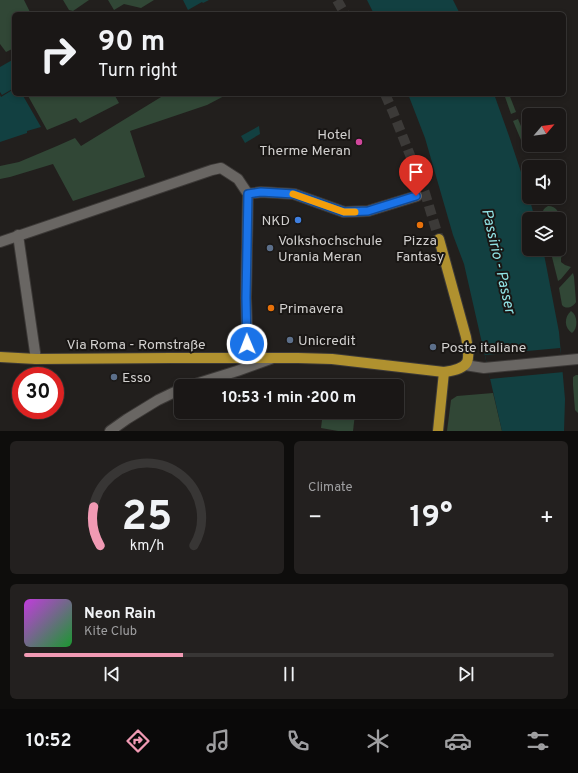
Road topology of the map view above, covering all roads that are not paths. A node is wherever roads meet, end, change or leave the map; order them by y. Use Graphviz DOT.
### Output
graph roads {
  1 [pos="248,194"];
  2 [pos="416,196"];
  3 [pos="18,235"];
  4 [pos="439,239"];
  5 [pos="0,242"];
  6 [pos="0,357"];
  7 [pos="248,358"];
  8 [pos="273,358"];
  9 [pos="40,359"];
  10 [pos="578,359"];
  11 [pos="465,365"];
  12 [pos="444,372"];
  13 [pos="211,379"];
  14 [pos="174,392"];
  15 [pos="110,431"];
  16 [pos="438,431"];
  1 -- 2 [label="street"];
  1 -- 3 [label="street"];
  1 -- 7 [label="street"];
  3 -- 5 [label="street"];
  3 -- 9 [label="street"];
  4 -- 11 [label="main road"];
  6 -- 9 [label="main road, Via Roma - Romstraße"];
  7 -- 8 [label="main road, Via Roma - Romstraße"];
  7 -- 9 [label="main road, Via Roma - Romstraße"];
  8 -- 12 [label="main road, Via Roma - Romstraße"];
  8 -- 13 [label="street"];
  10 -- 11 [label="street"];
  11 -- 12 [label="main road"];
  12 -- 16 [label="main road"];
  14 -- 15 [label="street"];
}
